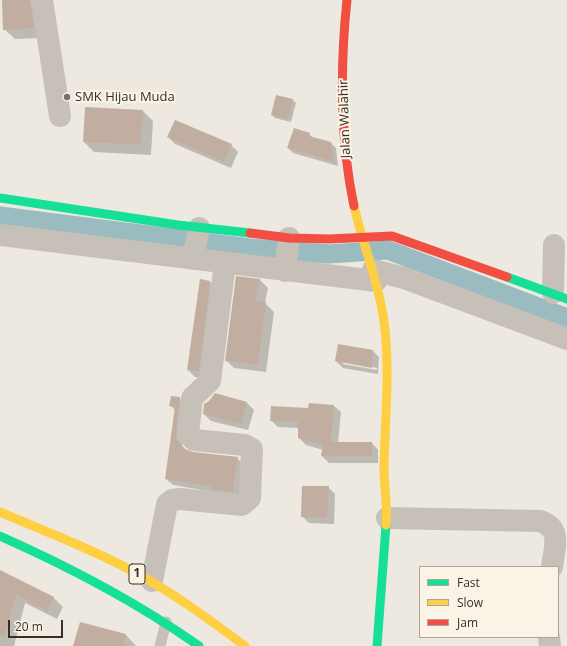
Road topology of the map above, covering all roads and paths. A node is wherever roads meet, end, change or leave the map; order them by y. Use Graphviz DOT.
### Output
graph roads {
  1 [pos="42,0"];
  2 [pos="347,0"];
  3 [pos="60,116"];
  4 [pos="0,198"];
  5 [pos="0,236"];
  6 [pos="361,239"];
  7 [pos="195,244"];
  8 [pos="554,245"];
  9 [pos="288,256"];
  10 [pos="225,263"];
  11 [pos="373,272"];
  12 [pos="560,296"];
  13 [pos="567,339"];
  14 [pos="0,512"];
  15 [pos="386,518"];
  16 [pos="0,536"];
  17 [pos="552,566"];
  18 [pos="152,581"];
  19 [pos="166,622"];
  20 [pos="160,646"];
  21 [pos="199,646"];
  22 [pos="245,646"];
  23 [pos="378,646"];
  1 -- 3 [label="street"];
  2 -- 6 [label="main road, Jalan Walahir"];
  4 -- 7 [label="main road"];
  5 -- 7 [label="street"];
  6 -- 9 [label="main road"];
  6 -- 11 [label="main road, Jalan Walahir"];
  6 -- 12 [label="main road"];
  7 -- 9 [label="main road"];
  7 -- 10 [label="street"];
  8 -- 12 [label="street"];
  9 -- 10 [label="street"];
  9 -- 11 [label="street"];
  10 -- 18 [label="street"];
  11 -- 13 [label="street"];
  11 -- 15 [label="main road, Jalan Walahir"];
  14 -- 18 [label="main road, 1"];
  15 -- 17 [label="street"];
  15 -- 23 [label="main road, Jalan Walahir"];
  16 -- 19 [label="main road, 1"];
  18 -- 22 [label="main road, 1"];
  19 -- 20 [label="lane"];
  19 -- 21 [label="main road, 1"];
}
